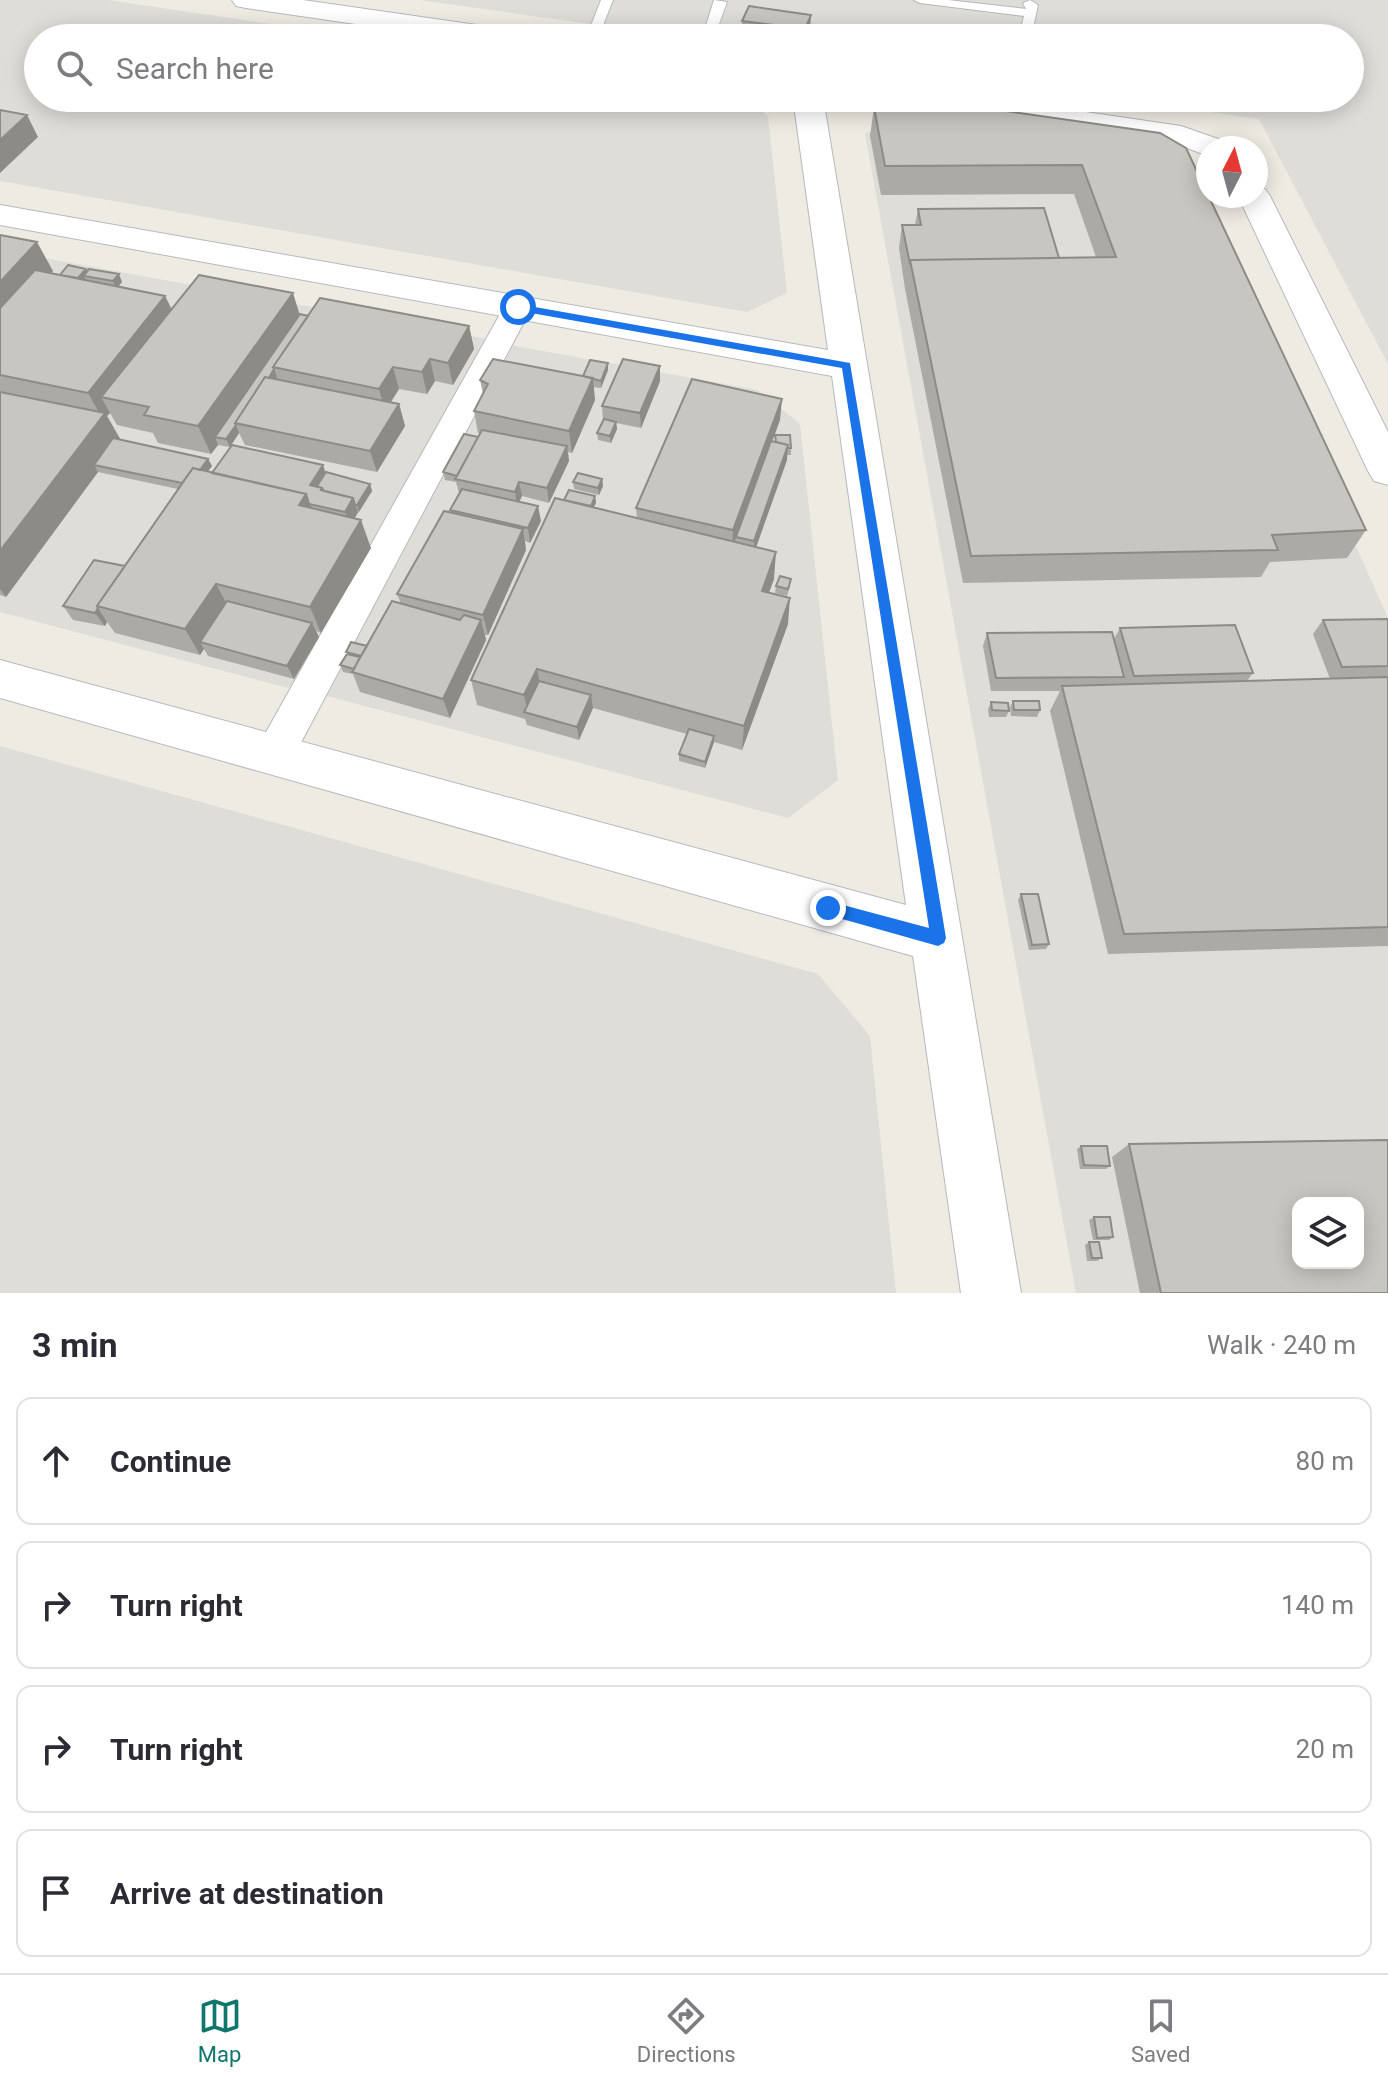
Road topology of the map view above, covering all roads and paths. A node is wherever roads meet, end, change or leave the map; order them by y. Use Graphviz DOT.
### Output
graph roads {
  1 [pos="246,0"];
  2 [pos="607,0"];
  3 [pos="720,0"];
  4 [pos="920,0"];
  5 [pos="1022,0"];
  6 [pos="1030,13"];
  7 [pos="413,24"];
  8 [pos="598,24"];
  9 [pos="713,24"];
  10 [pos="1028,24"];
  11 [pos="810,112"];
  12 [pos="1053,112"];
  13 [pos="1196,141"];
  14 [pos="1260,208"];
  15 [pos="0,215"];
  16 [pos="518,307"];
  17 [pos="847,366"];
  18 [pos="1388,471"];
  19 [pos="0,679"];
  20 [pos="274,755"];
  21 [pos="938,938"];
  22 [pos="991,1293"];
  1 -- 7 [label="street"];
  2 -- 8 [label="lane"];
  3 -- 9 [label="lane"];
  4 -- 6 [label="lane"];
  5 -- 6 [label="lane"];
  6 -- 10 [label="lane"];
  11 -- 17 [label="street"];
  12 -- 13 [label="street"];
  14 -- 18 [label="street"];
  15 -- 16 [label="street"];
  16 -- 17 [label="street"];
  16 -- 20 [label="street"];
  17 -- 21 [label="street"];
  19 -- 20 [label="street"];
  20 -- 21 [label="street"];
  21 -- 22 [label="street"];
}
